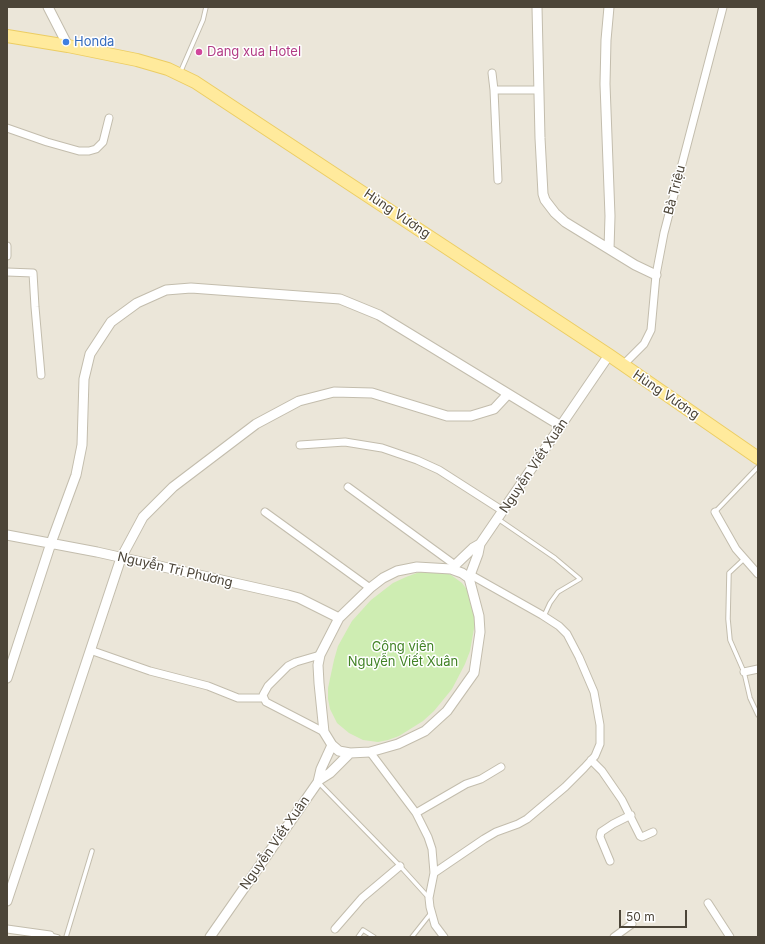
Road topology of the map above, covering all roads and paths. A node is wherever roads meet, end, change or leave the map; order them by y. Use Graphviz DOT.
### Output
graph roads {
  1 [pos="48,7"];
  2 [pos="206,7"];
  3 [pos="537,7"];
  4 [pos="609,7"];
  5 [pos="723,7"];
  6 [pos="7,36"];
  7 [pos="68,46"];
  8 [pos="492,73"];
  9 [pos="180,74"];
  10 [pos="494,90"];
  11 [pos="539,90"];
  12 [pos="109,118"];
  13 [pos="7,128"];
  14 [pos="498,180"];
  15 [pos="7,246"];
  16 [pos="609,249"];
  17 [pos="7,256"];
  18 [pos="7,272"];
  19 [pos="656,275"];
  20 [pos="609,355"];
  21 [pos="622,365"];
  22 [pos="41,375"];
  23 [pos="508,394"];
  24 [pos="561,426"];
  25 [pos="300,445"];
  26 [pos="758,458"];
  27 [pos="758,467"];
  28 [pos="348,487"];
  29 [pos="503,511"];
  30 [pos="265,512"];
  31 [pos="716,512"];
  32 [pos="497,519"];
  33 [pos="7,535"];
  34 [pos="51,543"];
  35 [pos="480,544"];
  36 [pos="121,558"];
  37 [pos="744,559"];
  38 [pos="453,567"];
  39 [pos="758,574"];
  40 [pos="470,577"];
  41 [pos="370,588"];
  42 [pos="544,616"];
  43 [pos="339,618"];
  44 [pos="90,650"];
  45 [pos="320,656"];
  46 [pos="758,669"];
  47 [pos="744,672"];
  48 [pos="7,678"];
  49 [pos="264,698"];
  50 [pos="758,714"];
  51 [pos="324,732"];
  52 [pos="332,745"];
  53 [pos="370,752"];
  54 [pos="350,753"];
  55 [pos="591,760"];
  56 [pos="500,767"];
  57 [pos="318,781"];
  58 [pos="416,812"];
  59 [pos="630,815"];
  60 [pos="653,832"];
  61 [pos="92,851"];
  62 [pos="610,861"];
  63 [pos="400,866"];
  64 [pos="434,873"];
  65 [pos="429,898"];
  66 [pos="7,901"];
  67 [pos="708,904"];
  68 [pos="431,913"];
  69 [pos="632,924"];
  70 [pos="7,929"];
  71 [pos="335,929"];
  72 [pos="50,935"];
  73 [pos="58,937"];
  74 [pos="66,937"];
  75 [pos="210,937"];
  76 [pos="358,937"];
  77 [pos="374,937"];
  78 [pos="412,937"];
  79 [pos="444,937"];
  80 [pos="614,937"];
  81 [pos="730,937"];
  1 -- 7 [label="street"];
  2 -- 9 [label="lane"];
  3 -- 11 [label="street"];
  4 -- 16 [label="street"];
  5 -- 19 [label="street, Bà Triệu"];
  6 -- 7 [label="main road, Hùng Vương"];
  7 -- 9 [label="main road, Hùng Vương"];
  8 -- 10 [label="street"];
  9 -- 20 [label="main road, Hùng Vương"];
  10 -- 11 [label="street"];
  10 -- 14 [label="street"];
  11 -- 16 [label="street"];
  12 -- 13 [label="street"];
  15 -- 17 [label="street"];
  16 -- 19 [label="street"];
  18 -- 22 [label="street"];
  19 -- 21 [label="street, Bà Triệu"];
  20 -- 21 [label="main road, Hùng Vương"];
  20 -- 24 [label="street, Nguyễn Viết Xuân"];
  21 -- 26 [label="main road, Hùng Vương"];
  23 -- 24 [label="street"];
  23 -- 34 [label="street"];
  23 -- 36 [label="street"];
  24 -- 29 [label="street, Nguyễn Viết Xuân"];
  25 -- 29 [label="street"];
  27 -- 31 [label="lane"];
  28 -- 38 [label="street"];
  29 -- 32 [label="street, Nguyễn Viết Xuân"];
  30 -- 41 [label="street"];
  31 -- 37 [label="street"];
  32 -- 35 [label="street, Nguyễn Viết Xuân"];
  32 -- 42 [label="lane"];
  33 -- 34 [label="street, Nguyễn Tri Phương"];
  34 -- 36 [label="street, Nguyễn Tri Phương"];
  34 -- 48 [label="street"];
  35 -- 38 [label="street, Nguyễn Viết Xuân"];
  35 -- 40 [label="street"];
  36 -- 43 [label="street, Nguyễn Tri Phương"];
  36 -- 44 [label="street"];
  37 -- 39 [label="street"];
  37 -- 47 [label="lane"];
  38 -- 40 [label="street"];
  38 -- 41 [label="street"];
  40 -- 42 [label="street"];
  40 -- 53 [label="street"];
  41 -- 43 [label="street"];
  42 -- 55 [label="street"];
  43 -- 45 [label="street"];
  44 -- 49 [label="street"];
  44 -- 66 [label="street"];
  45 -- 49 [label="street"];
  45 -- 51 [label="street"];
  46 -- 47 [label="street"];
  47 -- 50 [label="lane"];
  49 -- 51 [label="street"];
  51 -- 52 [label="street"];
  52 -- 54 [label="street"];
  52 -- 57 [label="street, Nguyễn Viết Xuân"];
  53 -- 54 [label="street"];
  53 -- 58 [label="street"];
  54 -- 57 [label="street"];
  55 -- 59 [label="street"];
  55 -- 64 [label="street"];
  56 -- 58 [label="street"];
  57 -- 63 [label="lane"];
  57 -- 75 [label="street, Nguyễn Viết Xuân"];
  58 -- 64 [label="street"];
  59 -- 60 [label="street"];
  59 -- 62 [label="street"];
  61 -- 74 [label="lane"];
  63 -- 65 [label="lane"];
  63 -- 71 [label="street"];
  64 -- 65 [label="street"];
  65 -- 68 [label="street"];
  67 -- 81 [label="street"];
  68 -- 78 [label="lane"];
  68 -- 79 [label="street"];
  69 -- 80 [label="street"];
  70 -- 72 [label="street"];
  72 -- 73 [label="lane"];
  76 -- 77 [label="lane"];
}
